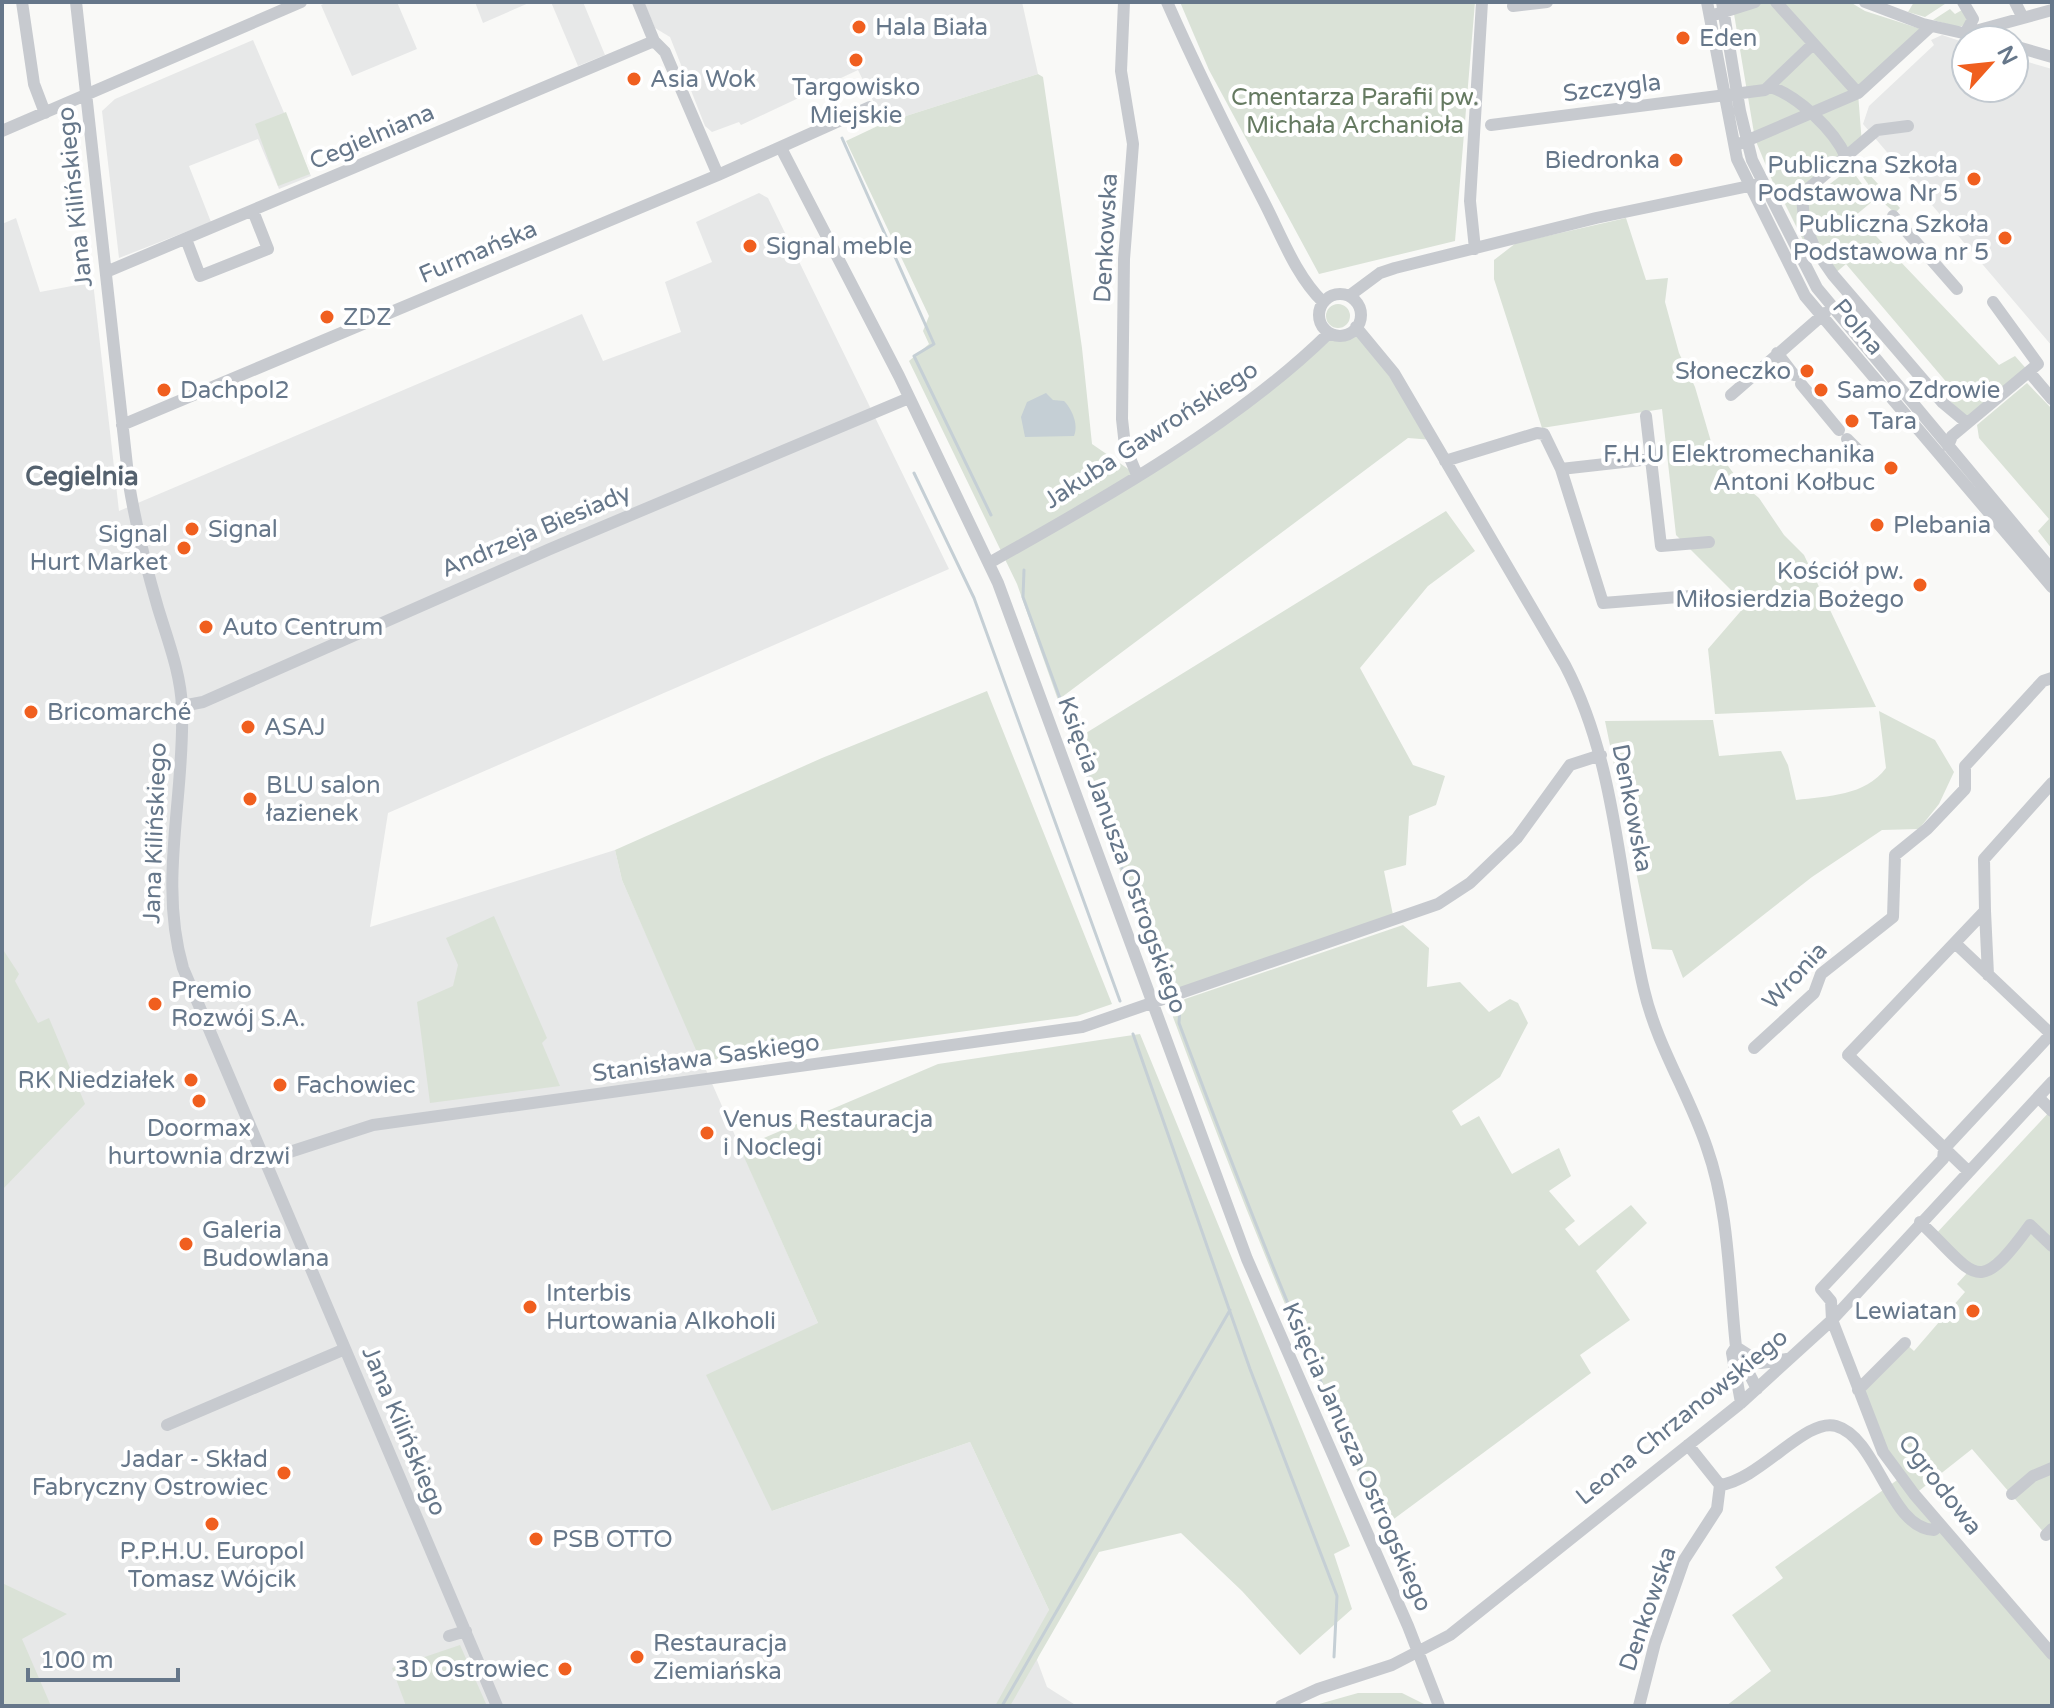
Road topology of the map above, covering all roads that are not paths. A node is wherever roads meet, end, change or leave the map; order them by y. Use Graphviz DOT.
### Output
graph roads {
  1 [pos="22,2"];
  2 [pos="76,2"];
  3 [pos="301,2"];
  4 [pos="638,2"];
  5 [pos="1124,2"];
  6 [pos="1167,2"];
  7 [pos="1482,2"];
  8 [pos="1547,2"];
  9 [pos="1755,2"];
  10 [pos="1776,2"];
  11 [pos="1865,2"];
  12 [pos="1907,2"];
  13 [pos="1963,2"];
  14 [pos="2015,2"];
  15 [pos="1513,6"];
  16 [pos="1723,8"];
  17 [pos="1708,9"];
  18 [pos="2052,10"];
  19 [pos="1900,17"];
  20 [pos="2023,18"];
  21 [pos="1970,24"];
  22 [pos="2001,24"];
  23 [pos="1931,26"];
  24 [pos="1950,30"];
  25 [pos="654,41"];
  26 [pos="1813,44"];
  27 [pos="2030,51"];
  28 [pos="2052,57"];
  29 [pos="1771,87"];
  30 [pos="1858,93"];
  31 [pos="86,94"];
  32 [pos="1738,95"];
  33 [pos="1722,96"];
  34 [pos="870,107"];
  35 [pos="45,113"];
  36 [pos="1811,114"];
  37 [pos="1491,125"];
  38 [pos="1908,126"];
  39 [pos="2,131"];
  40 [pos="1747,142"];
  41 [pos="1733,146"];
  42 [pos="781,148"];
  43 [pos="1846,157"];
  44 [pos="718,175"];
  45 [pos="1755,185"];
  46 [pos="253,211"];
  47 [pos="1893,216"];
  48 [pos="1782,224"];
  49 [pos="1770,231"];
  50 [pos="186,239"];
  51 [pos="1475,249"];
  52 [pos="1822,259"];
  53 [pos="1805,268"];
  54 [pos="106,272"];
  55 [pos="1793,275"];
  56 [pos="1957,289"];
  57 [pos="1349,296"];
  58 [pos="1323,302"];
  59 [pos="1993,302"];
  60 [pos="1825,313"];
  61 [pos="1356,327"];
  62 [pos="1329,333"];
  63 [pos="1777,353"];
  64 [pos="2030,373"];
  65 [pos="1731,395"];
  66 [pos="909,398"];
  67 [pos="2052,399"];
  68 [pos="1646,416"];
  69 [pos="1967,423"];
  70 [pos="122,425"];
  71 [pos="1948,446"];
  72 [pos="1858,450"];
  73 [pos="1650,459"];
  74 [pos="1445,461"];
  75 [pos="1561,469"];
  76 [pos="1137,475"];
  77 [pos="1709,542"];
  78 [pos="989,563"];
  79 [pos="2052,570"];
  80 [pos="2052,587"];
  81 [pos="1691,596"];
  82 [pos="2052,678"];
  83 [pos="182,706"];
  84 [pos="1601,755"];
  85 [pos="2052,783"];
  86 [pos="1985,911"];
  87 [pos="1955,943"];
  88 [pos="1988,975"];
  89 [pos="1153,1003"];
  90 [pos="2052,1034"];
  91 [pos="1754,1048"];
  92 [pos="2052,1082"];
  93 [pos="2038,1097"];
  94 [pos="2052,1111"];
  95 [pos="1944,1149"];
  96 [pos="265,1160"];
  97 [pos="1968,1171"];
  98 [pos="1920,1222"];
  99 [pos="2052,1246"];
  100 [pos="1832,1320"];
  101 [pos="1905,1343"];
  102 [pos="1736,1347"];
  103 [pos="345,1349"];
  104 [pos="1793,1357"];
  105 [pos="1757,1389"];
  106 [pos="1858,1390"];
  107 [pos="1741,1403"];
  108 [pos="167,1425"];
  109 [pos="1688,1445"];
  110 [pos="2052,1468"];
  111 [pos="1720,1485"];
  112 [pos="2012,1494"];
  113 [pos="1940,1525"];
  114 [pos="466,1631"];
  115 [pos="449,1636"];
  116 [pos="1417,1654"];
  117 [pos="2052,1654"];
  118 [pos="497,1706"];
  119 [pos="1281,1706"];
  120 [pos="1439,1706"];
  121 [pos="1639,1706"];
  1 -- 35 [label="street"];
  2 -- 31 [label="street, Jana Kilińskiego"];
  3 -- 31 [label="street"];
  4 -- 25 [label="street"];
  5 -- 76 [label="street, Denkowska"];
  6 -- 58 [label="street"];
  7 -- 51 [label="street"];
  8 -- 15 [label="street"];
  9 -- 16 [label="street"];
  10 -- 26 [label="street"];
  11 -- 19 [label="street"];
  12 -- 19 [label="street"];
  13 -- 21 [label="street"];
  14 -- 20 [label="street"];
  16 -- 17 [label="street"];
  16 -- 32 [label="street, Polna"];
  17 -- 33 [label="street, Polna"];
  18 -- 20 [label="street"];
  19 -- 23 [label="street"];
  20 -- 22 [label="street"];
  23 -- 24 [label="street"];
  23 -- 30 [label="street"];
  25 -- 44 [label="street"];
  25 -- 46 [label="street, Cegielniana"];
  26 -- 29 [label="street"];
  26 -- 30 [label="street"];
  27 -- 28 [label="street"];
  29 -- 32 [label="street, Szczygla"];
  29 -- 36 [label="street"];
  30 -- 36 [label="street"];
  31 -- 35 [label="street"];
  31 -- 54 [label="street, Jana Kilińskiego"];
  32 -- 33 [label="street, Szczygla"];
  32 -- 40 [label="street, Polna"];
  33 -- 37 [label="street, Szczygla"];
  33 -- 41 [label="street, Polna"];
  34 -- 42 [label="street"];
  35 -- 39 [label="street"];
  36 -- 40 [label="street"];
  36 -- 43 [label="street"];
  38 -- 43 [label="street"];
  40 -- 41 [label="street"];
  40 -- 45 [label="street, Polna"];
  41 -- 45 [label="street, Polna"];
  42 -- 44 [label="street"];
  42 -- 66 [label="street, Księcia Janusza Ostrogskiego"];
  43 -- 52 [label="street"];
  44 -- 70 [label="street, Furmańska"];
  45 -- 48 [label="street, Polna"];
  45 -- 49 [label="street, Polna"];
  45 -- 51 [label="street"];
  46 -- 50 [label="street, Cegielniana"];
  46 -- 50 [label="street"];
  47 -- 56 [label="street"];
  48 -- 49 [label="street"];
  48 -- 53 [label="street, Polna"];
  49 -- 55 [label="street, Polna"];
  50 -- 54 [label="street, Cegielniana"];
  51 -- 57 [label="street"];
  52 -- 53 [label="street"];
  52 -- 69 [label="street"];
  53 -- 55 [label="street"];
  53 -- 60 [label="street, Polna"];
  54 -- 70 [label="street, Jana Kilińskiego"];
  55 -- 60 [label="street, Polna"];
  57 -- 58 [label="street"];
  57 -- 61 [label="street"];
  58 -- 62 [label="street"];
  59 -- 64 [label="street"];
  60 -- 63 [label="street"];
  60 -- 71 [label="street, Polna"];
  60 -- 80 [label="street, Polna"];
  61 -- 62 [label="street"];
  61 -- 74 [label="street, Denkowska"];
  62 -- 76 [label="street, Jakuba Gawrońskiego"];
  63 -- 65 [label="street"];
  63 -- 72 [label="street"];
  64 -- 67 [label="street"];
  64 -- 69 [label="street"];
  66 -- 78 [label="street, Księcia Janusza Ostrogskiego"];
  66 -- 83 [label="street, Andrzeja Biesiady"];
  68 -- 73 [label="street"];
  69 -- 71 [label="street"];
  70 -- 83 [label="street, Jana Kilińskiego"];
  71 -- 79 [label="street, Polna"];
  73 -- 75 [label="street"];
  73 -- 77 [label="street"];
  74 -- 75 [label="street"];
  74 -- 84 [label="street, Denkowska"];
  75 -- 81 [label="street"];
  76 -- 78 [label="street, Jakuba Gawrońskiego"];
  78 -- 89 [label="street, Księcia Janusza Ostrogskiego"];
  82 -- 91 [label="street, Wronia"];
  83 -- 96 [label="street, Jana Kilińskiego"];
  84 -- 89 [label="street, Stanisława Saskiego"];
  84 -- 102 [label="street, Denkowska"];
  85 -- 86 [label="street"];
  86 -- 87 [label="street"];
  86 -- 88 [label="street"];
  87 -- 88 [label="street"];
  87 -- 95 [label="street"];
  88 -- 90 [label="street"];
  89 -- 96 [label="street, Stanisława Saskiego"];
  89 -- 116 [label="street, Księcia Janusza Ostrogskiego"];
  90 -- 95 [label="street"];
  92 -- 93 [label="street, Leona Chrzanowskiego"];
  93 -- 94 [label="street"];
  93 -- 97 [label="street, Leona Chrzanowskiego"];
  95 -- 97 [label="street"];
  95 -- 100 [label="street, Ogrodowa"];
  96 -- 103 [label="street, Jana Kilińskiego"];
  97 -- 98 [label="street, Leona Chrzanowskiego"];
  98 -- 99 [label="street"];
  98 -- 100 [label="street, Leona Chrzanowskiego"];
  100 -- 104 [label="street, Leona Chrzanowskiego"];
  100 -- 106 [label="street, Ogrodowa"];
  101 -- 106 [label="street"];
  102 -- 104 [label="street"];
  102 -- 105 [label="street, Denkowska"];
  102 -- 107 [label="street, Denkowska"];
  103 -- 108 [label="street"];
  103 -- 114 [label="street, Jana Kilińskiego"];
  104 -- 105 [label="street, Leona Chrzanowskiego"];
  105 -- 107 [label="street, Leona Chrzanowskiego"];
  106 -- 113 [label="street, Ogrodowa"];
  107 -- 109 [label="street, Leona Chrzanowskiego"];
  109 -- 111 [label="street"];
  109 -- 116 [label="street, Leona Chrzanowskiego"];
  110 -- 112 [label="street"];
  111 -- 113 [label="street"];
  111 -- 121 [label="street, Denkowska"];
  113 -- 117 [label="street, Ogrodowa"];
  114 -- 115 [label="street"];
  114 -- 118 [label="street, Jana Kilińskiego"];
  116 -- 119 [label="street, Leona Chrzanowskiego"];
  116 -- 120 [label="street, Księcia Janusza Ostrogskiego"];
}
